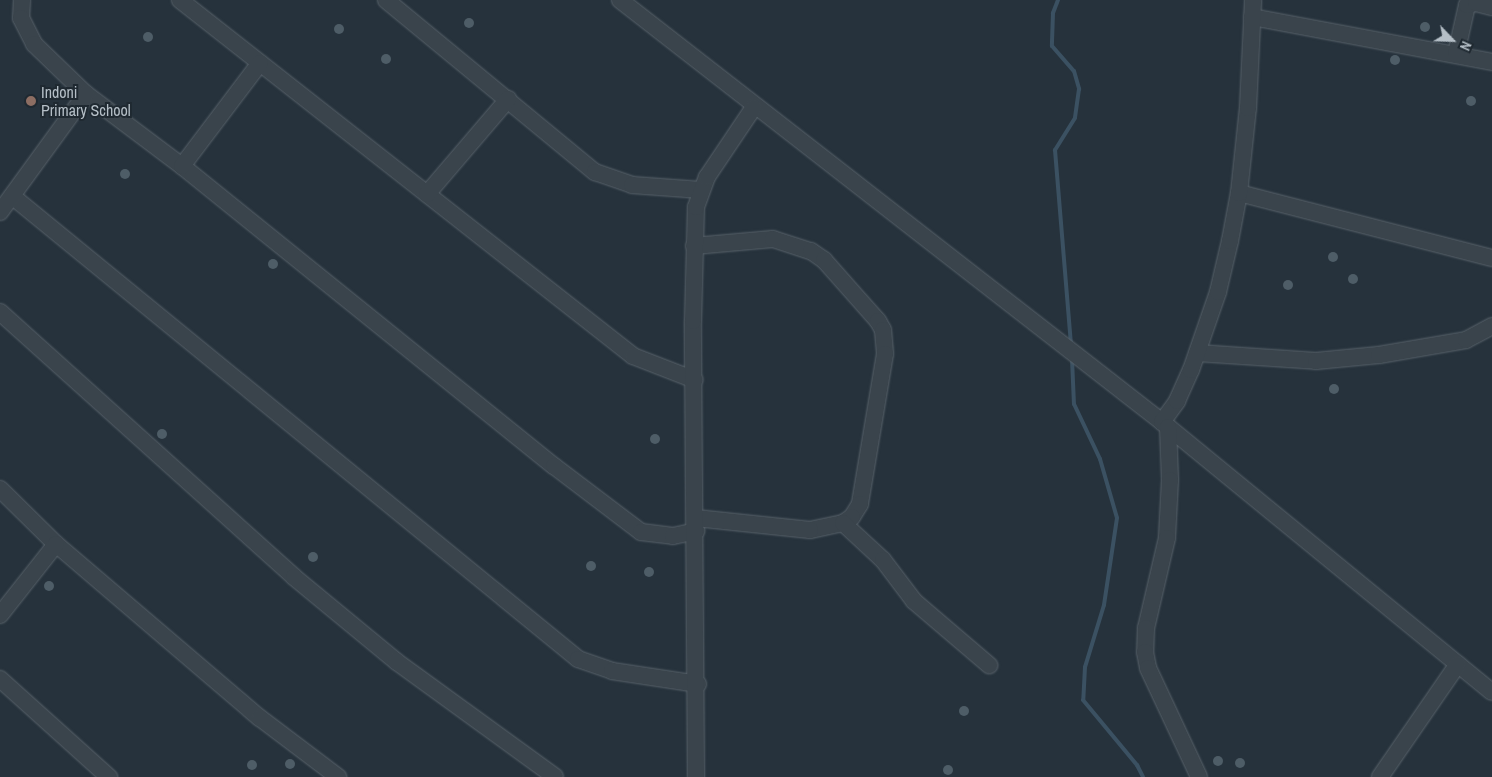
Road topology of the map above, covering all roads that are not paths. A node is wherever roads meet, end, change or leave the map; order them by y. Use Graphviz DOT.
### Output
graph roads {
  1 [pos="22,0"];
  2 [pos="180,0"];
  3 [pos="386,0"];
  4 [pos="620,0"];
  5 [pos="1253,0"];
  6 [pos="1492,7"];
  7 [pos="1252,17"];
  8 [pos="1456,54"];
  9 [pos="1492,62"];
  10 [pos="260,63"];
  11 [pos="86,94"];
  12 [pos="508,99"];
  13 [pos="754,107"];
  14 [pos="182,166"];
  15 [pos="701,190"];
  16 [pos="1239,193"];
  17 [pos="427,194"];
  18 [pos="12,196"];
  19 [pos="0,212"];
  20 [pos="694,246"];
  21 [pos="1492,258"];
  22 [pos="0,312"];
  23 [pos="1492,326"];
  24 [pos="1197,354"];
  25 [pos="695,380"];
  26 [pos="1165,425"];
  27 [pos="0,489"];
  28 [pos="844,524"];
  29 [pos="696,525"];
  30 [pos="56,544"];
  31 [pos="0,615"];
  32 [pos="1458,664"];
  33 [pos="989,665"];
  34 [pos="0,679"];
  35 [pos="698,684"];
  36 [pos="1492,692"];
  37 [pos="110,777"];
  38 [pos="338,777"];
  39 [pos="555,777"];
  40 [pos="696,777"];
  41 [pos="1199,777"];
  42 [pos="1380,777"];
  1 -- 11 [label="street"];
  2 -- 10 [label="street"];
  3 -- 12 [label="street"];
  4 -- 13 [label="street"];
  5 -- 7 [label="street"];
  6 -- 8 [label="street"];
  7 -- 8 [label="street"];
  7 -- 16 [label="street"];
  8 -- 9 [label="street"];
  10 -- 14 [label="street"];
  10 -- 17 [label="street"];
  11 -- 14 [label="street"];
  11 -- 18 [label="street"];
  12 -- 15 [label="street"];
  12 -- 17 [label="street"];
  13 -- 15 [label="street"];
  13 -- 26 [label="street"];
  14 -- 29 [label="street"];
  15 -- 20 [label="street"];
  16 -- 21 [label="street"];
  16 -- 24 [label="street"];
  17 -- 25 [label="street"];
  18 -- 19 [label="street"];
  18 -- 35 [label="street"];
  20 -- 25 [label="street"];
  20 -- 28 [label="street"];
  22 -- 39 [label="street"];
  23 -- 24 [label="street"];
  24 -- 26 [label="street"];
  25 -- 29 [label="street"];
  26 -- 32 [label="street"];
  26 -- 41 [label="street"];
  27 -- 30 [label="street"];
  28 -- 29 [label="street"];
  28 -- 33 [label="street"];
  29 -- 35 [label="street"];
  30 -- 31 [label="street"];
  30 -- 38 [label="street"];
  32 -- 36 [label="street"];
  32 -- 42 [label="street"];
  34 -- 37 [label="street"];
  35 -- 40 [label="street"];
}
